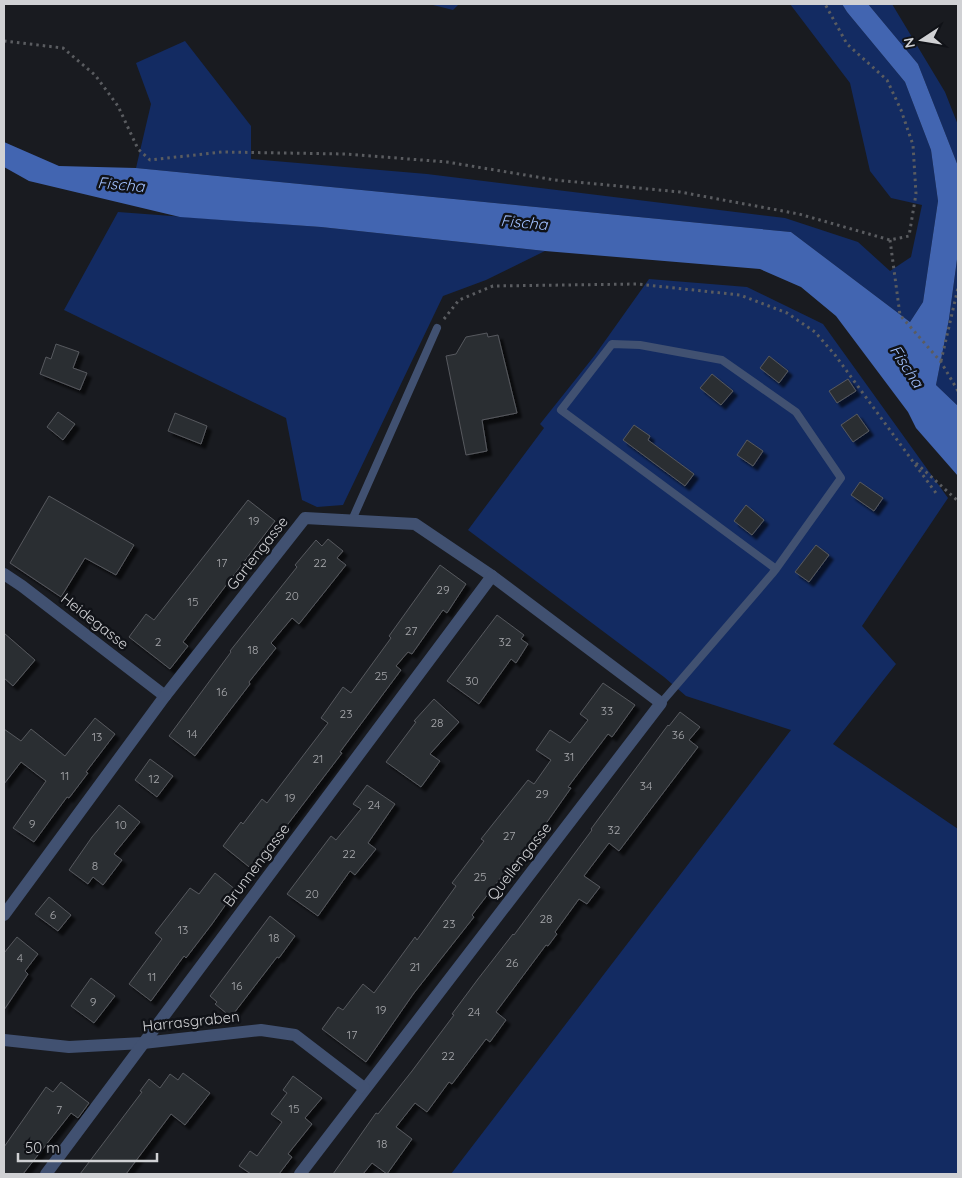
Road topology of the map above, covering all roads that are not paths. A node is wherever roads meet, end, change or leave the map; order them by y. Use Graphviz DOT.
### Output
graph roads {
  1 [pos="437,328"];
  2 [pos="352,520"];
  3 [pos="774,572"];
  4 [pos="4,574"];
  5 [pos="492,576"];
  6 [pos="165,696"];
  7 [pos="661,703"];
  8 [pos="4,915"];
  9 [pos="4,1040"];
  10 [pos="143,1043"];
  11 [pos="364,1088"];
  12 [pos="46,1174"];
  13 [pos="300,1174"];
  1 -- 2 [label="lane"];
  2 -- 5 [label="street, Gartengasse"];
  2 -- 6 [label="street, Gartengasse"];
  3 -- 3 [label="lane, Quellengasse"];
  3 -- 7 [label="lane, Quellengasse"];
  4 -- 6 [label="street, Heidegasse"];
  5 -- 7 [label="street, Gartengasse"];
  5 -- 10 [label="street, Brunnengasse"];
  6 -- 8 [label="street, Gartengasse"];
  7 -- 11 [label="street, Quellengasse"];
  9 -- 10 [label="street, Harrasgraben"];
  10 -- 11 [label="street, Harrasgraben"];
  10 -- 12 [label="street, Brunnengasse"];
  11 -- 13 [label="street, Quellengasse"];
}
